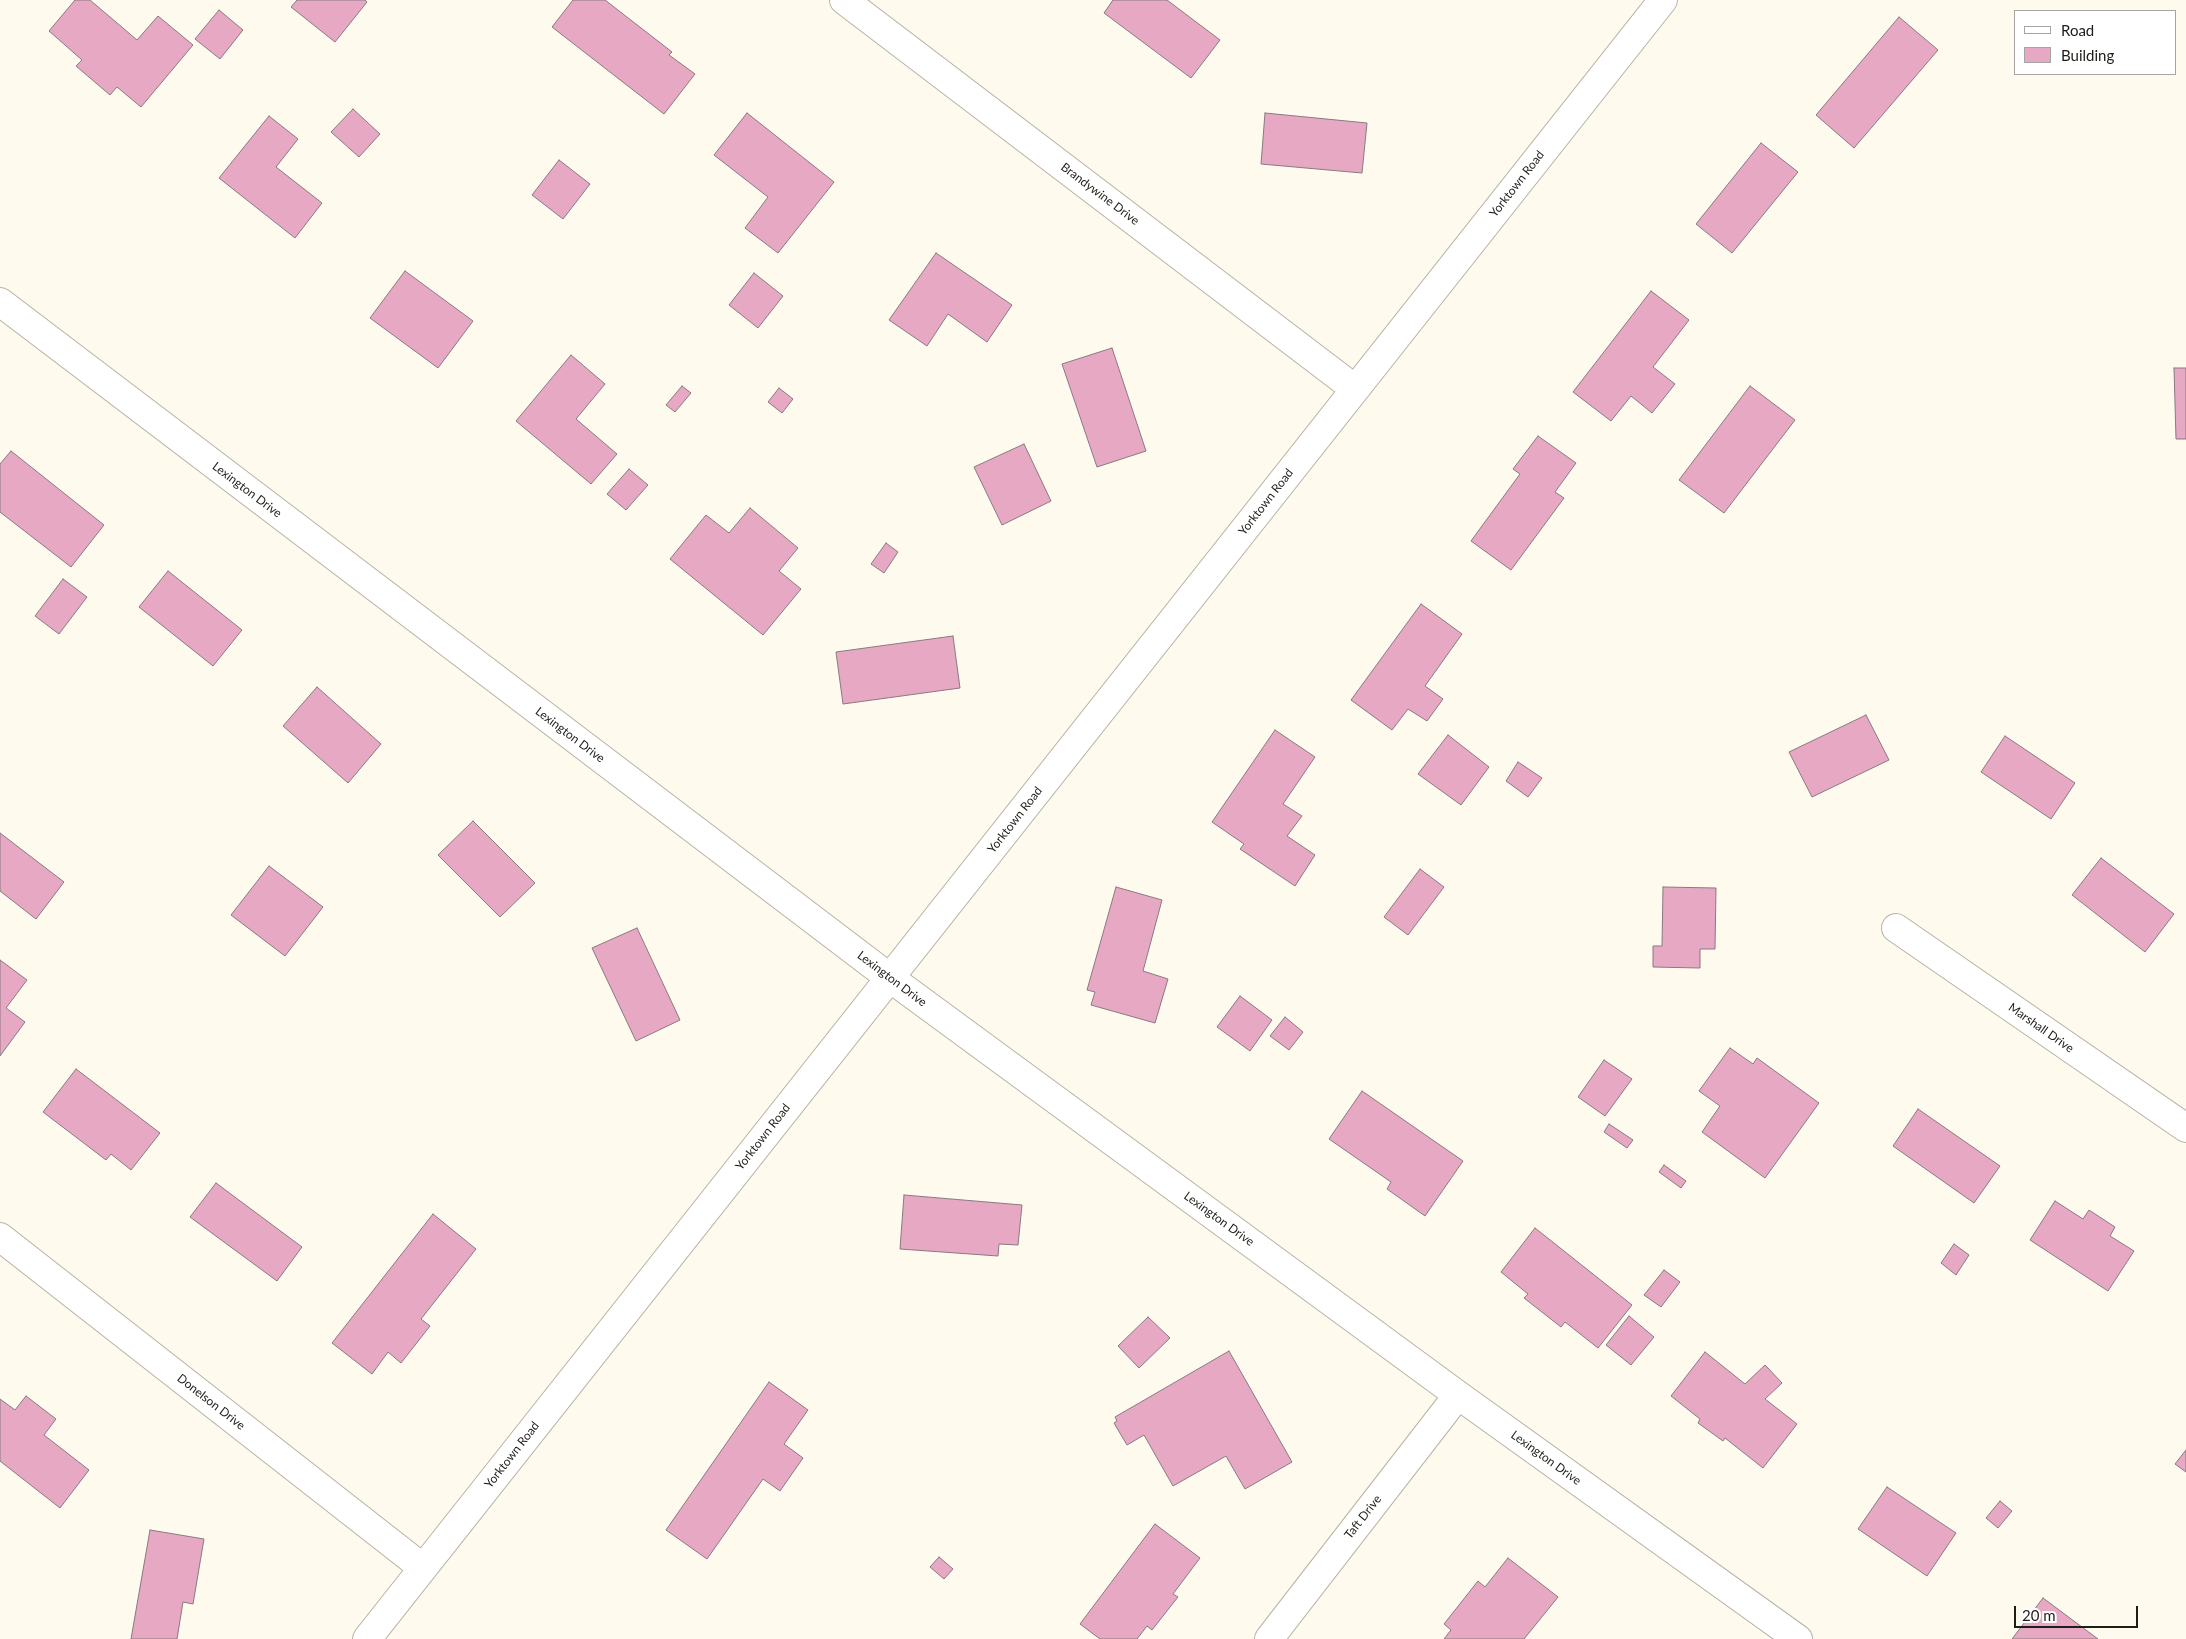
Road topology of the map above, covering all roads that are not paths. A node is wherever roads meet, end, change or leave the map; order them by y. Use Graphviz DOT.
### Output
graph roads {
  1 [pos="844,0"];
  2 [pos="1663,0"];
  3 [pos="0,302"];
  4 [pos="1355,389"];
  5 [pos="1896,928"];
  6 [pos="890,978"];
  7 [pos="2186,1128"];
  8 [pos="0,1237"];
  9 [pos="1458,1395"];
  10 [pos="423,1568"];
  11 [pos="366,1639"];
  12 [pos="1269,1639"];
  13 [pos="1798,1639"];
  1 -- 4 [label="street, Brandywine Drive"];
  2 -- 4 [label="street, Yorktown Road"];
  3 -- 6 [label="street, Lexington Drive"];
  4 -- 6 [label="street, Yorktown Road"];
  5 -- 7 [label="street, Marshall Drive"];
  6 -- 9 [label="street, Lexington Drive"];
  6 -- 10 [label="street, Yorktown Road"];
  8 -- 10 [label="street, Donelson Drive"];
  9 -- 12 [label="street, Taft Drive"];
  9 -- 13 [label="street, Lexington Drive"];
  10 -- 11 [label="street, Yorktown Road"];
}
